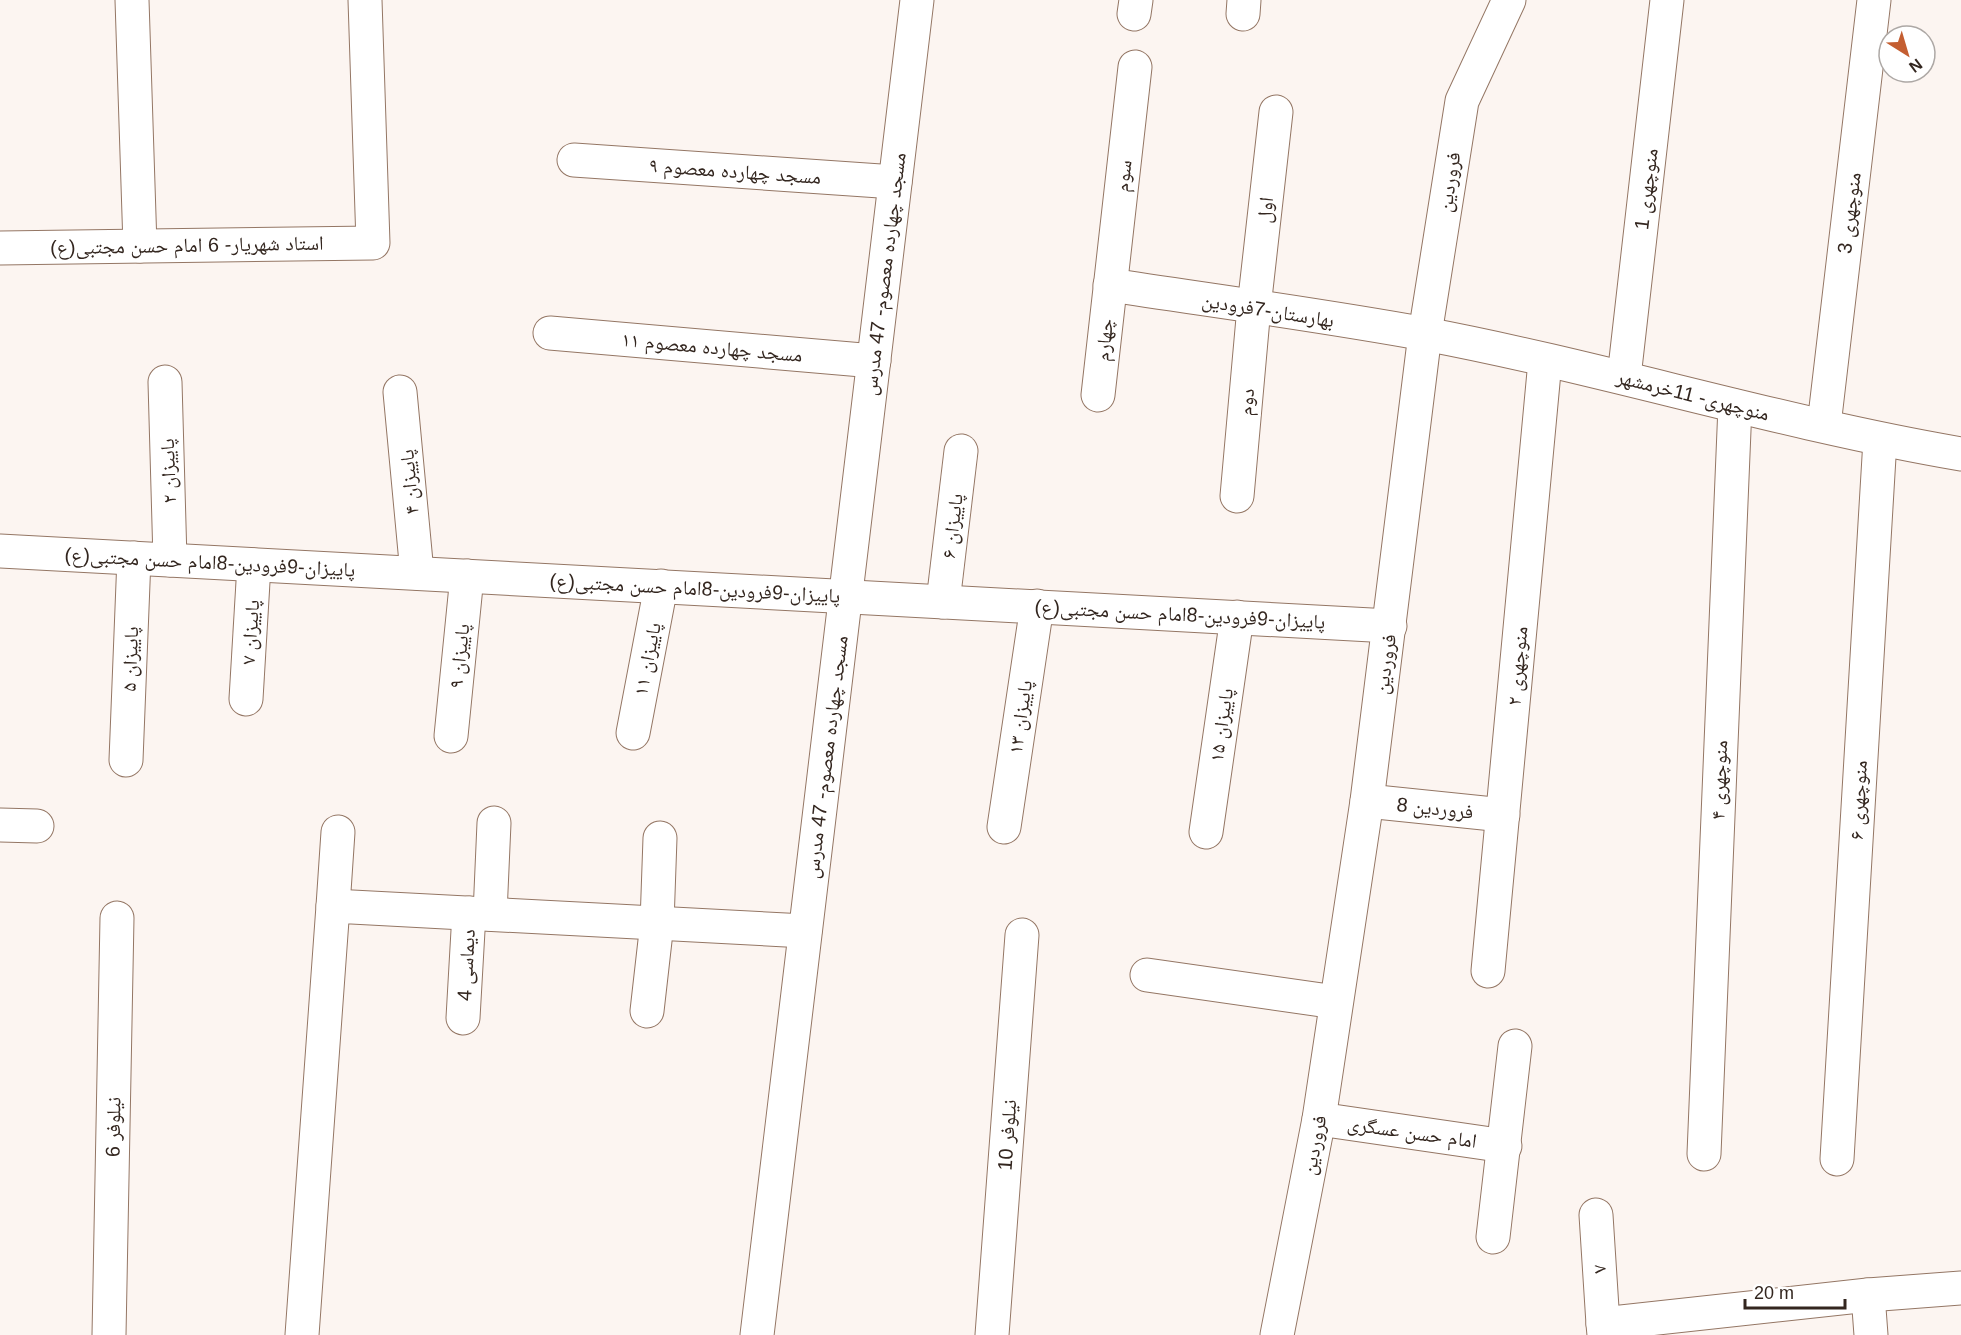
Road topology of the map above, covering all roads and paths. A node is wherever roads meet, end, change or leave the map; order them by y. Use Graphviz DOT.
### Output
graph roads {
  1 [pos="132,0"];
  2 [pos="364,0"];
  3 [pos="917,0"];
  4 [pos="1509,0"];
  5 [pos="1668,0"];
  6 [pos="1874,0"];
  7 [pos="1135,67"];
  8 [pos="1276,112"];
  9 [pos="574,160"];
  10 [pos="895,182"];
  11 [pos="141,246"];
  12 [pos="0,248"];
  13 [pos="1110,285"];
  14 [pos="1254,308"];
  15 [pos="550,333"];
  16 [pos="1425,334"];
  17 [pos="874,361"];
  18 [pos="1545,361"];
  19 [pos="1624,377"];
  20 [pos="165,382"];
  21 [pos="400,392"];
  22 [pos="1098,395"];
  23 [pos="1734,406"];
  24 [pos="1824,425"];
  25 [pos="1880,440"];
  26 [pos="960,451"];
  27 [pos="1961,454"];
  28 [pos="1237,496"];
  29 [pos="0,551"];
  30 [pos="134,558"];
  31 [pos="170,560"];
  32 [pos="255,565"];
  33 [pos="417,573"];
  34 [pos="467,576"];
  35 [pos="661,586"];
  36 [pos="845,596"];
  37 [pos="943,602"];
  38 [pos="1036,606"];
  39 [pos="1237,617"];
  40 [pos="1390,626"];
  41 [pos="246,699"];
  42 [pos="633,733"];
  43 [pos="451,736"];
  44 [pos="126,760"];
  45 [pos="1367,801"];
  46 [pos="1503,815"];
  47 [pos="494,823"];
  48 [pos="0,825"];
  49 [pos="37,826"];
  50 [pos="1004,827"];
  51 [pos="338,832"];
  52 [pos="1206,832"];
  53 [pos="660,838"];
  54 [pos="333,906"];
  55 [pos="480,913"];
  56 [pos="117,918"];
  57 [pos="657,923"];
  58 [pos="805,931"];
  59 [pos="1022,935"];
  60 [pos="1488,971"];
  61 [pos="1147,975"];
  62 [pos="1336,1002"];
  63 [pos="646,1011"];
  64 [pos="463,1018"];
  65 [pos="1515,1046"];
  66 [pos="1319,1119"];
  67 [pos="1505,1146"];
  68 [pos="1704,1154"];
  69 [pos="1836,1160"];
  70 [pos="1596,1215"];
  71 [pos="1493,1237"];
  72 [pos="1961,1287"];
  73 [pos="1868,1295"];
  74 [pos="1603,1329"];
  75 [pos="109,1335"];
  76 [pos="302,1335"];
  77 [pos="757,1335"];
  78 [pos="992,1335"];
  79 [pos="1277,1335"];
  80 [pos="1871,1335"];
  1 -- 11 [label="street"];
  2 -- 11 [label="street, استاد شهریار- 6 امام حسن مجتبی(ع)"];
  3 -- 10 [label="street, مسجد چهارده معصوم- 47 مدرس"];
  4 -- 16 [label="street, فروردین"];
  5 -- 19 [label="street, منوچهری 1"];
  6 -- 24 [label="street, منوچهری 3"];
  7 -- 13 [label="street, سوم"];
  8 -- 14 [label="street, اول"];
  9 -- 10 [label="street, مسجد چهارده معصوم ۹"];
  10 -- 17 [label="street, مسجد چهارده معصوم- 47 مدرس"];
  11 -- 12 [label="street, استاد شهریار- 6 امام حسن مجتبی(ع)"];
  13 -- 14 [label="street, بهارستان-7فرودین"];
  13 -- 22 [label="street, چهارم"];
  14 -- 16 [label="street, بهارستان-7فرودین"];
  14 -- 28 [label="street, دوم"];
  15 -- 17 [label="street, مسجد چهارده معصوم ۱۱"];
  16 -- 18 [label="street, منوچهری- 11خرمشهر"];
  16 -- 40 [label="street, فروردین"];
  17 -- 36 [label="street, مسجد چهارده معصوم- 47 مدرس"];
  18 -- 19 [label="street, منوچهری- 11خرمشهر"];
  18 -- 46 [label="street, منوچهری ۲"];
  19 -- 23 [label="street, منوچهری- 11خرمشهر"];
  20 -- 31 [label="street, پاییزان ۲"];
  21 -- 33 [label="street, پاییزان ۴"];
  23 -- 24 [label="street, منوچهری- 11خرمشهر"];
  23 -- 68 [label="street, منوچهری ۴"];
  24 -- 25 [label="street, منوچهری- 11خرمشهر"];
  25 -- 27 [label="street, منوچهری- 11خرمشهر"];
  25 -- 69 [label="street, منوچهری ۶"];
  26 -- 37 [label="street, پاییزان ۶"];
  29 -- 30 [label="street, پاییزان-9فرودین-8امام حسن مجتبی(ع)"];
  30 -- 31 [label="street, پاییزان-9فرودین-8امام حسن مجتبی(ع)"];
  30 -- 44 [label="street, پاییزان ۵"];
  31 -- 32 [label="street, پاییزان-9فرودین-8امام حسن مجتبی(ع)"];
  32 -- 33 [label="street, پاییزان-9فرودین-8امام حسن مجتبی(ع)"];
  32 -- 41 [label="street, پاییزان ۷"];
  33 -- 34 [label="street, پاییزان-9فرودین-8امام حسن مجتبی(ع)"];
  34 -- 35 [label="street, پاییزان-9فرودین-8امام حسن مجتبی(ع)"];
  34 -- 43 [label="street, پاییزان ۹"];
  35 -- 36 [label="street, پاییزان-9فرودین-8امام حسن مجتبی(ع)"];
  35 -- 42 [label="street, پاییزان ۱۱"];
  36 -- 37 [label="street, پاییزان-9فرودین-8امام حسن مجتبی(ع)"];
  36 -- 58 [label="street, مسجد چهارده معصوم- 47 مدرس"];
  37 -- 38 [label="street, پاییزان-9فرودین-8امام حسن مجتبی(ع)"];
  38 -- 39 [label="street, پاییزان-9فرودین-8امام حسن مجتبی(ع)"];
  38 -- 50 [label="street, پاییزان ۱۳"];
  39 -- 40 [label="street, پاییزان-9فرودین-8امام حسن مجتبی(ع)"];
  39 -- 52 [label="street, پاییزان ۱۵"];
  40 -- 45 [label="street, فروردین"];
  45 -- 46 [label="street, 8 فروردین"];
  45 -- 62 [label="street, فروردین"];
  46 -- 60 [label="street, منوچهری ۲"];
  47 -- 55 [label="street, دیماسی 4"];
  48 -- 49 [label="street"];
  51 -- 54 [label="street"];
  53 -- 57 [label="street"];
  54 -- 55 [label="street"];
  54 -- 76 [label="street"];
  55 -- 57 [label="street"];
  55 -- 64 [label="street, دیماسی 4"];
  56 -- 75 [label="street, نیلوفر 6"];
  57 -- 58 [label="street"];
  57 -- 63 [label="street"];
  58 -- 77 [label="street, مسجد چهارده معصوم- 47 مدرس"];
  59 -- 78 [label="street, نیلوفر 10"];
  61 -- 62 [label="street"];
  62 -- 66 [label="street, فروردین"];
  65 -- 67 [label="street"];
  66 -- 67 [label="street, امام حسن عسگری"];
  66 -- 79 [label="street, فروردین"];
  67 -- 71 [label="street"];
  70 -- 74 [label="street, ۷"];
  72 -- 73 [label="street"];
  73 -- 74 [label="street"];
  73 -- 80 [label="street"];
}
